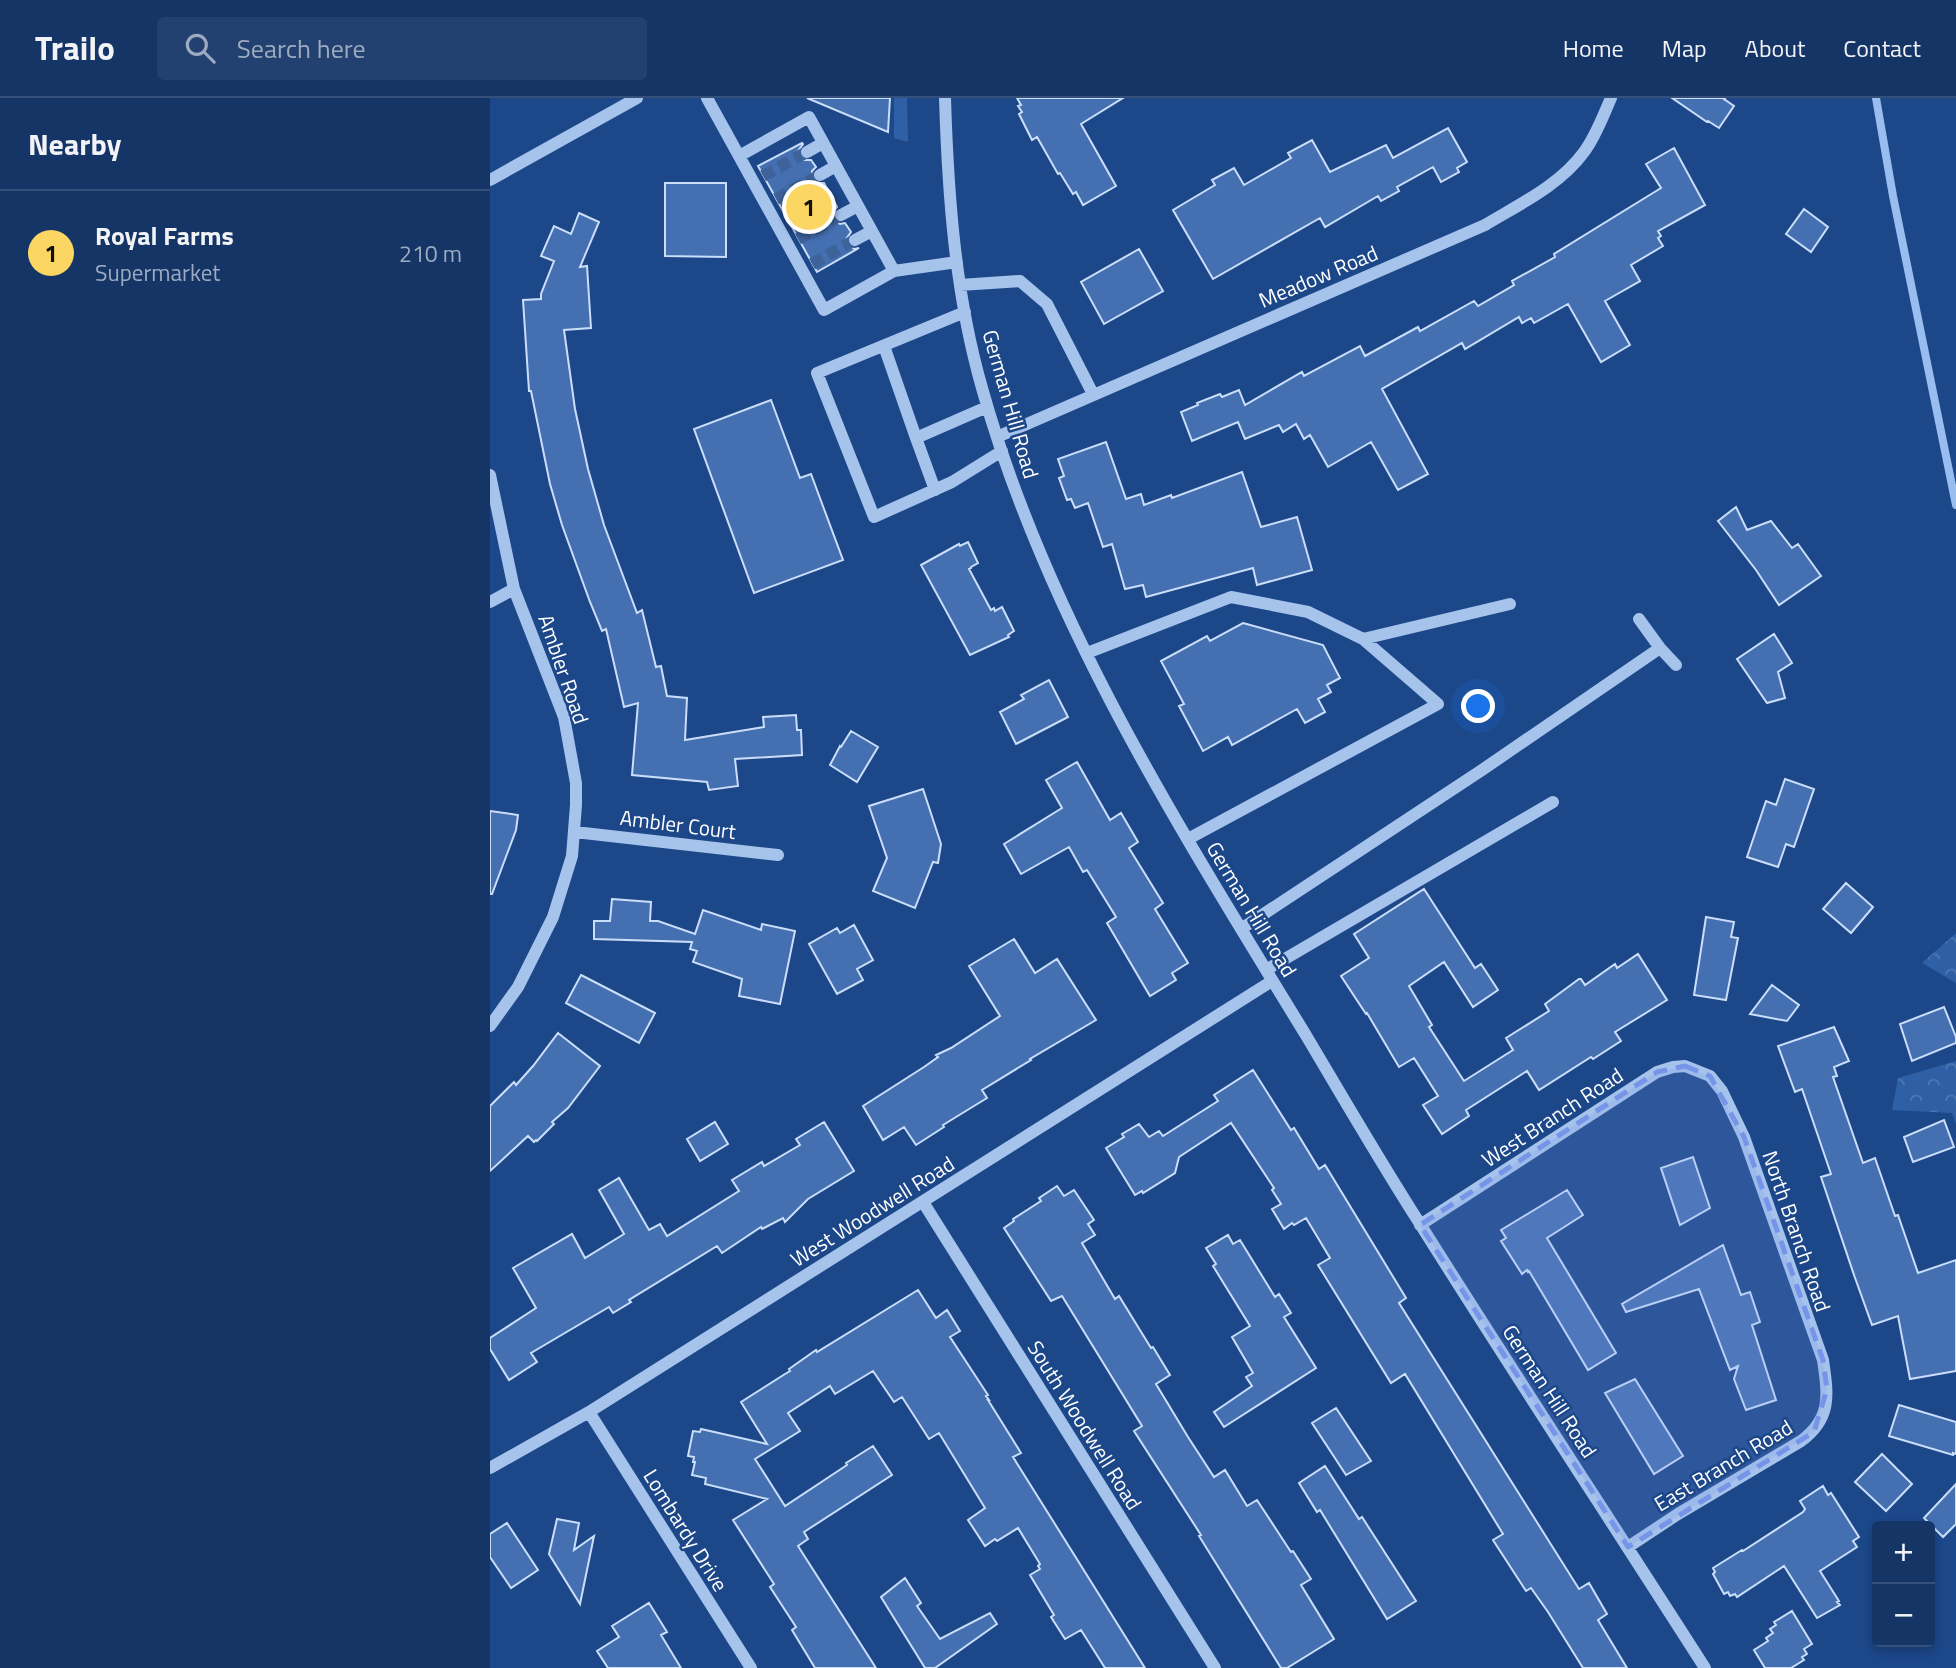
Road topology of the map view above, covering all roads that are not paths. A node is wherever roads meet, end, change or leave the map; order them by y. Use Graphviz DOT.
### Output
graph roads {
  1 [pos="637,98"];
  2 [pos="707,98"];
  3 [pos="945,98"];
  4 [pos="1611,98"];
  5 [pos="823,143"];
  6 [pos="807,152"];
  7 [pos="739,156"];
  8 [pos="836,166"];
  9 [pos="820,175"];
  10 [pos="490,180"];
  11 [pos="858,206"];
  12 [pos="841,215"];
  13 [pos="872,231"];
  14 [pos="855,240"];
  15 [pos="957,262"];
  16 [pos="894,271"];
  17 [pos="960,285"];
  18 [pos="965,312"];
  19 [pos="884,346"];
  20 [pos="1093,394"];
  21 [pos="988,407"];
  22 [pos="997,437"];
  23 [pos="916,438"];
  24 [pos="1002,451"];
  25 [pos="490,475"];
  26 [pos="935,489"];
  27 [pos="514,589"];
  28 [pos="490,602"];
  29 [pos="1510,604"];
  30 [pos="1639,619"];
  31 [pos="1363,639"];
  32 [pos="1660,648"];
  33 [pos="1087,653"];
  34 [pos="1676,665"];
  35 [pos="1553,802"];
  36 [pos="575,832"];
  37 [pos="1188,839"];
  38 [pos="778,855"];
  39 [pos="1241,929"];
  40 [pos="1269,975"];
  41 [pos="490,1026"];
  42 [pos="1710,1076"];
  43 [pos="923,1202"];
  44 [pos="1420,1225"];
  45 [pos="1827,1405"];
  46 [pos="589,1412"];
  47 [pos="490,1468"];
  48 [pos="1628,1547"];
  49 [pos="751,1668"];
  50 [pos="1215,1668"];
  51 [pos="1705,1668"];
  1 -- 10 [label="street"];
  2 -- 7 [label="street"];
  3 -- 15 [label="street, German Hill Road"];
  4 -- 20 [label="street, Meadow Road"];
  5 -- 6 [label="street"];
  5 -- 7 [label="street"];
  5 -- 8 [label="street"];
  7 -- 16 [label="street"];
  8 -- 9 [label="street"];
  8 -- 11 [label="street"];
  11 -- 12 [label="street"];
  11 -- 13 [label="street"];
  13 -- 14 [label="street"];
  13 -- 16 [label="street"];
  15 -- 16 [label="street"];
  15 -- 17 [label="street, German Hill Road"];
  17 -- 18 [label="street, German Hill Road"];
  17 -- 20 [label="street"];
  18 -- 19 [label="street"];
  18 -- 21 [label="street, German Hill Road"];
  19 -- 23 [label="street"];
  19 -- 26 [label="street"];
  20 -- 22 [label="street, Meadow Road"];
  21 -- 22 [label="street, German Hill Road"];
  21 -- 23 [label="street"];
  22 -- 24 [label="street, German Hill Road"];
  23 -- 26 [label="street"];
  24 -- 26 [label="street"];
  24 -- 33 [label="street, German Hill Road"];
  25 -- 27 [label="street, Ambler Road"];
  27 -- 28 [label="street"];
  27 -- 36 [label="street, Ambler Road"];
  29 -- 31 [label="street"];
  30 -- 32 [label="street"];
  31 -- 33 [label="street"];
  31 -- 37 [label="street"];
  32 -- 34 [label="street"];
  32 -- 39 [label="street"];
  33 -- 37 [label="street, German Hill Road"];
  35 -- 40 [label="street, West Woodwell Road"];
  36 -- 38 [label="street, Ambler Court"];
  36 -- 41 [label="street, Ambler Road"];
  37 -- 39 [label="street, German Hill Road"];
  39 -- 40 [label="street, German Hill Road"];
  40 -- 43 [label="street, West Woodwell Road"];
  40 -- 44 [label="street, German Hill Road"];
  42 -- 44 [label="street, West Branch Road"];
  42 -- 45 [label="street, North Branch Road"];
  43 -- 46 [label="street, West Woodwell Road"];
  43 -- 50 [label="street, South Woodwell Road"];
  44 -- 48 [label="street, German Hill Road"];
  45 -- 48 [label="street, East Branch Road"];
  46 -- 47 [label="street, West Woodwell Road"];
  46 -- 49 [label="street, Lombardy Drive"];
  48 -- 51 [label="street, German Hill Road"];
}
